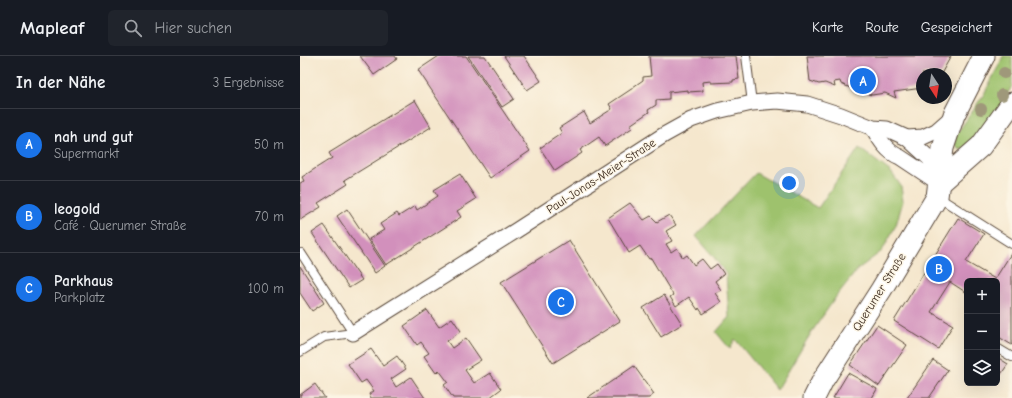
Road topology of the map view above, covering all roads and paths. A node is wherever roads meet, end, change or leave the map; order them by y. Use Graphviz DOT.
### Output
graph roads {
  1 [pos="746,56"];
  2 [pos="984,56"];
  3 [pos="1012,102"];
  4 [pos="752,103"];
  5 [pos="954,115"];
  6 [pos="873,128"];
  7 [pos="906,138"];
  8 [pos="938,190"];
  9 [pos="1012,244"];
  10 [pos="301,253"];
  11 [pos="353,333"];
  12 [pos="1000,350"];
  13 [pos="300,352"];
  14 [pos="1012,356"];
  15 [pos="814,398"];
  1 -- 4 [label="lane"];
  2 -- 5 [label="street, Querumer Straße"];
  3 -- 8 [label="street, Querumer Straße"];
  4 -- 6 [label="street, Paul-Jonas-Meier-Straße"];
  4 -- 11 [label="street, Paul-Jonas-Meier-Straße"];
  5 -- 7 [label="street"];
  5 -- 8 [label="street, Querumer Straße"];
  6 -- 7 [label="street, Paul-Jonas-Meier-Straße"];
  6 -- 8 [label="street"];
  7 -- 8 [label="street, Paul-Jonas-Meier-Straße"];
  8 -- 9 [label="lane"];
  8 -- 15 [label="street, Querumer Straße"];
  10 -- 11 [label="lane"];
  11 -- 13 [label="lane"];
  12 -- 14 [label="lane"];
}
